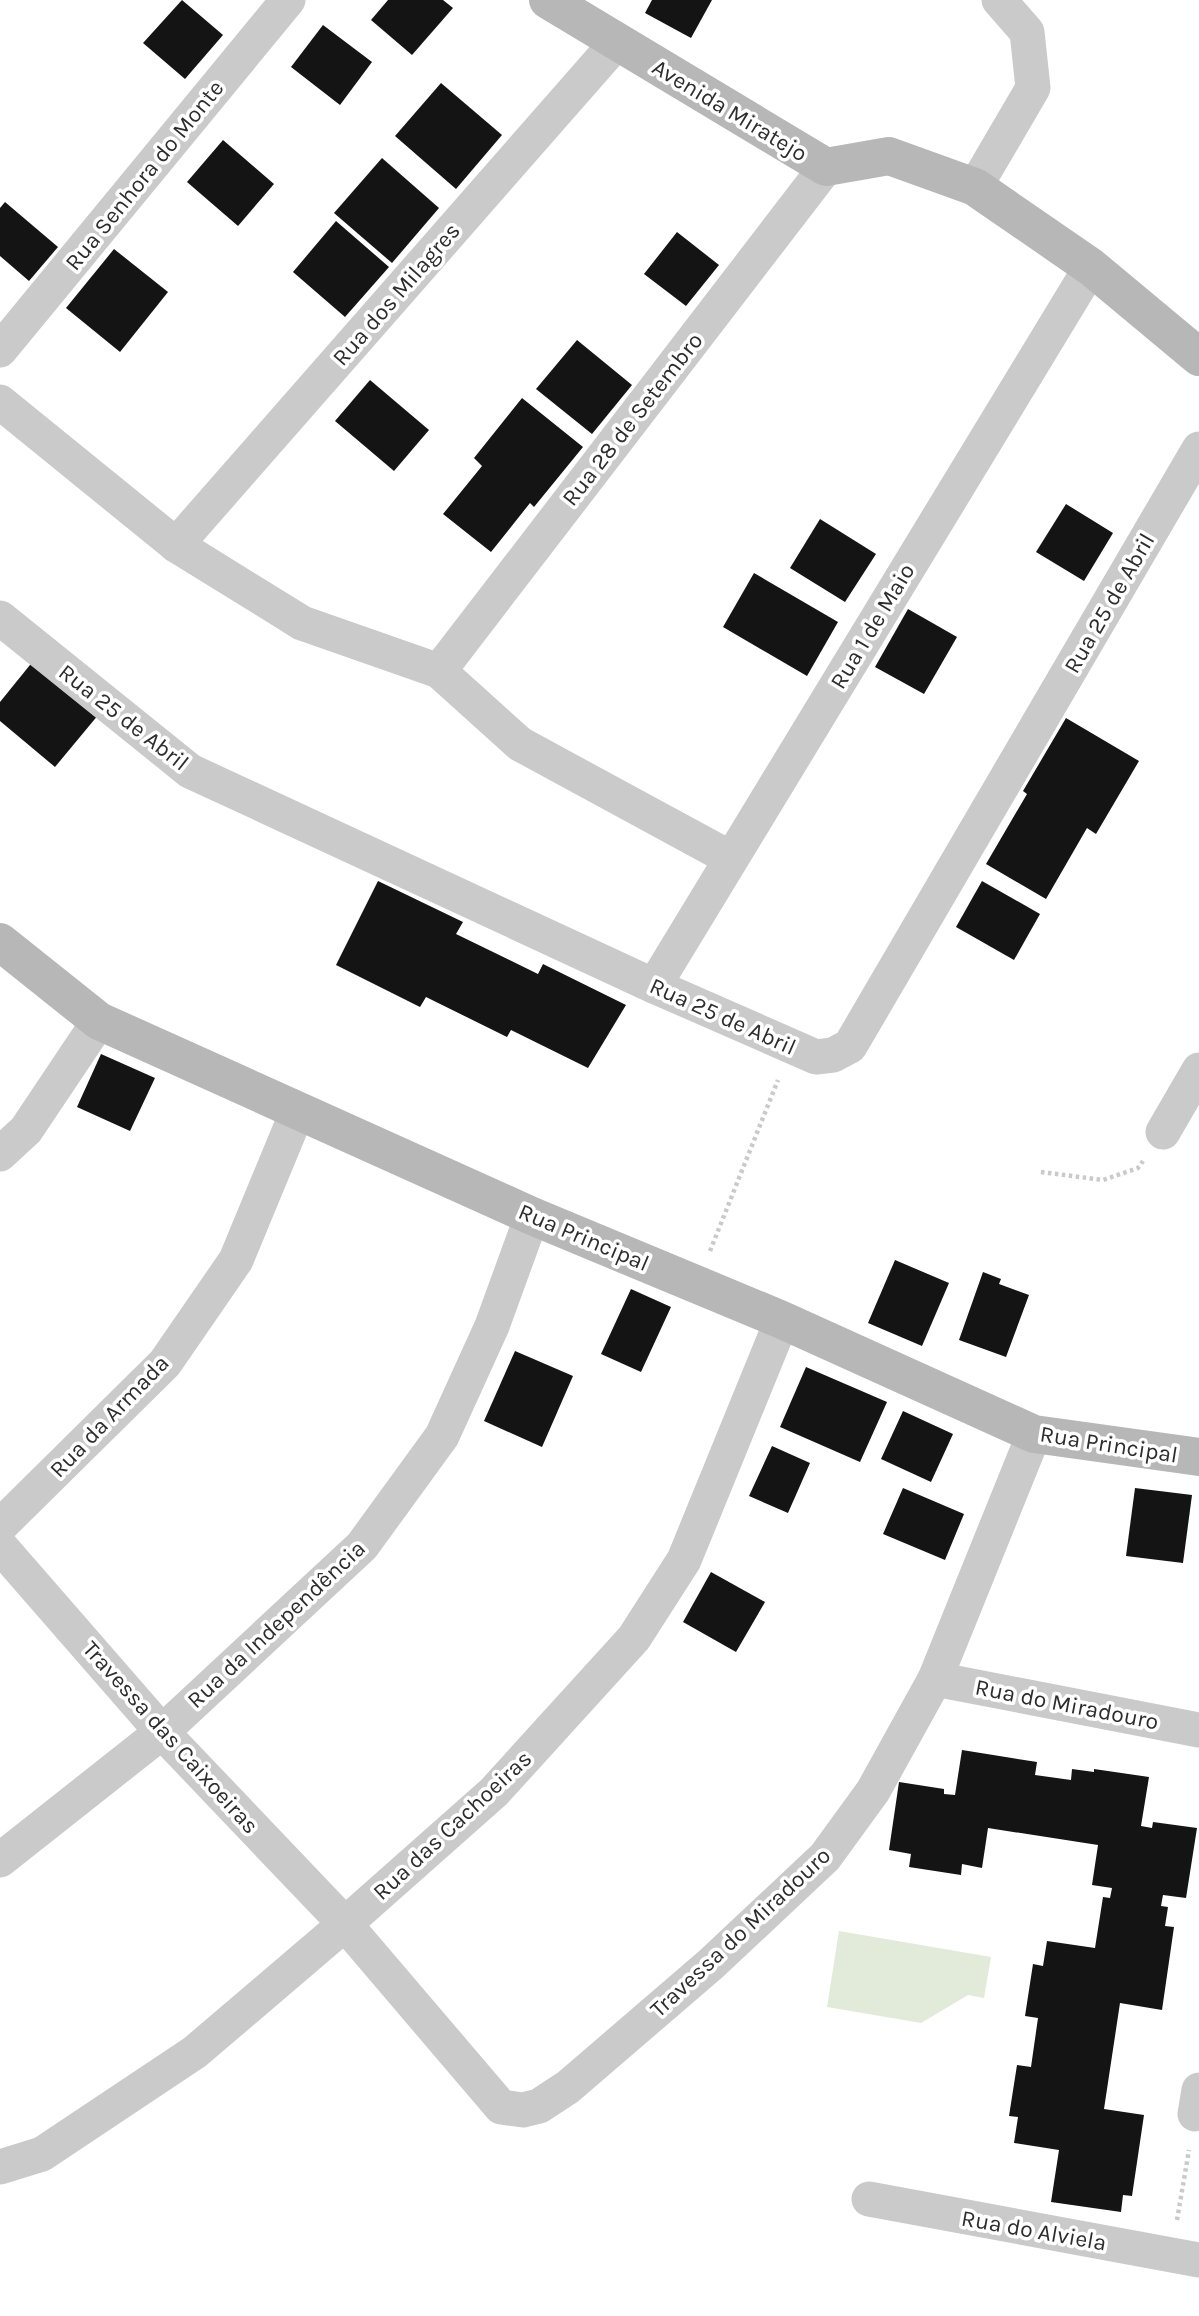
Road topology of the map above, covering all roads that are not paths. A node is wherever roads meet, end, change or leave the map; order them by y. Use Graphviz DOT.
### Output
graph roads {
  1 [pos="288,0"];
  2 [pos="548,0"];
  3 [pos="999,0"];
  4 [pos="617,42"];
  5 [pos="826,167"];
  6 [pos="975,187"];
  7 [pos="1091,267"];
  8 [pos="0,349"];
  9 [pos="1199,357"];
  10 [pos="0,402"];
  11 [pos="1199,449"];
  12 [pos="176,545"];
  13 [pos="0,618"];
  14 [pos="439,671"];
  15 [pos="730,858"];
  16 [pos="0,942"];
  17 [pos="654,985"];
  18 [pos="99,1021"];
  19 [pos="1199,1070"];
  20 [pos="298,1110"];
  21 [pos="1163,1132"];
  22 [pos="0,1154"];
  23 [pos="532,1216"];
  24 [pos="782,1320"];
  25 [pos="1034,1434"];
  26 [pos="1199,1457"];
  27 [pos="0,1526"];
  28 [pos="0,1546"];
  29 [pos="935,1679"];
  30 [pos="1199,1730"];
  31 [pos="162,1732"];
  32 [pos="0,1860"];
  33 [pos="345,1924"];
  34 [pos="0,2167"];
  35 [pos="869,2199"];
  36 [pos="1185,2257"];
  1 -- 8 [label="street, Rua Senhora do Monte"];
  2 -- 4 [label="street, Avenida Miratejo"];
  3 -- 6 [label="street"];
  4 -- 5 [label="street, Avenida Miratejo"];
  4 -- 12 [label="street, Rua dos Milagres"];
  5 -- 6 [label="street, Avenida Miratejo"];
  5 -- 14 [label="street, Rua 28 de Setembro"];
  6 -- 7 [label="street, Avenida Miratejo"];
  7 -- 9 [label="street, Avenida Miratejo"];
  7 -- 15 [label="street, Rua 1 de Maio"];
  10 -- 12 [label="street"];
  11 -- 17 [label="street, Rua 25 de Abril"];
  12 -- 14 [label="street"];
  13 -- 17 [label="street, Rua 25 de Abril"];
  14 -- 15 [label="street"];
  15 -- 17 [label="street, Rua 1 de Maio"];
  16 -- 18 [label="street, Rua Principal"];
  18 -- 20 [label="street, Rua Principal"];
  18 -- 22 [label="street"];
  19 -- 21 [label="street"];
  20 -- 23 [label="street, Rua Principal"];
  20 -- 27 [label="street, Rua da Armada"];
  23 -- 24 [label="street, Rua Principal"];
  23 -- 31 [label="street, Rua da Independência"];
  24 -- 25 [label="street, Rua Principal"];
  24 -- 33 [label="street, Rua das Cachoeiras"];
  25 -- 26 [label="street, Rua Principal"];
  25 -- 29 [label="street, Travessa do Miradouro"];
  28 -- 31 [label="street, Travessa das Caixoeiras"];
  29 -- 30 [label="street, Rua do Miradouro"];
  29 -- 33 [label="street, Travessa do Miradouro"];
  31 -- 32 [label="street, Rua da Independência"];
  31 -- 33 [label="street, Travessa das Caixoeiras"];
  33 -- 34 [label="street, Rua das Cachoeiras"];
  35 -- 36 [label="street, Rua do Alviela"];
}
